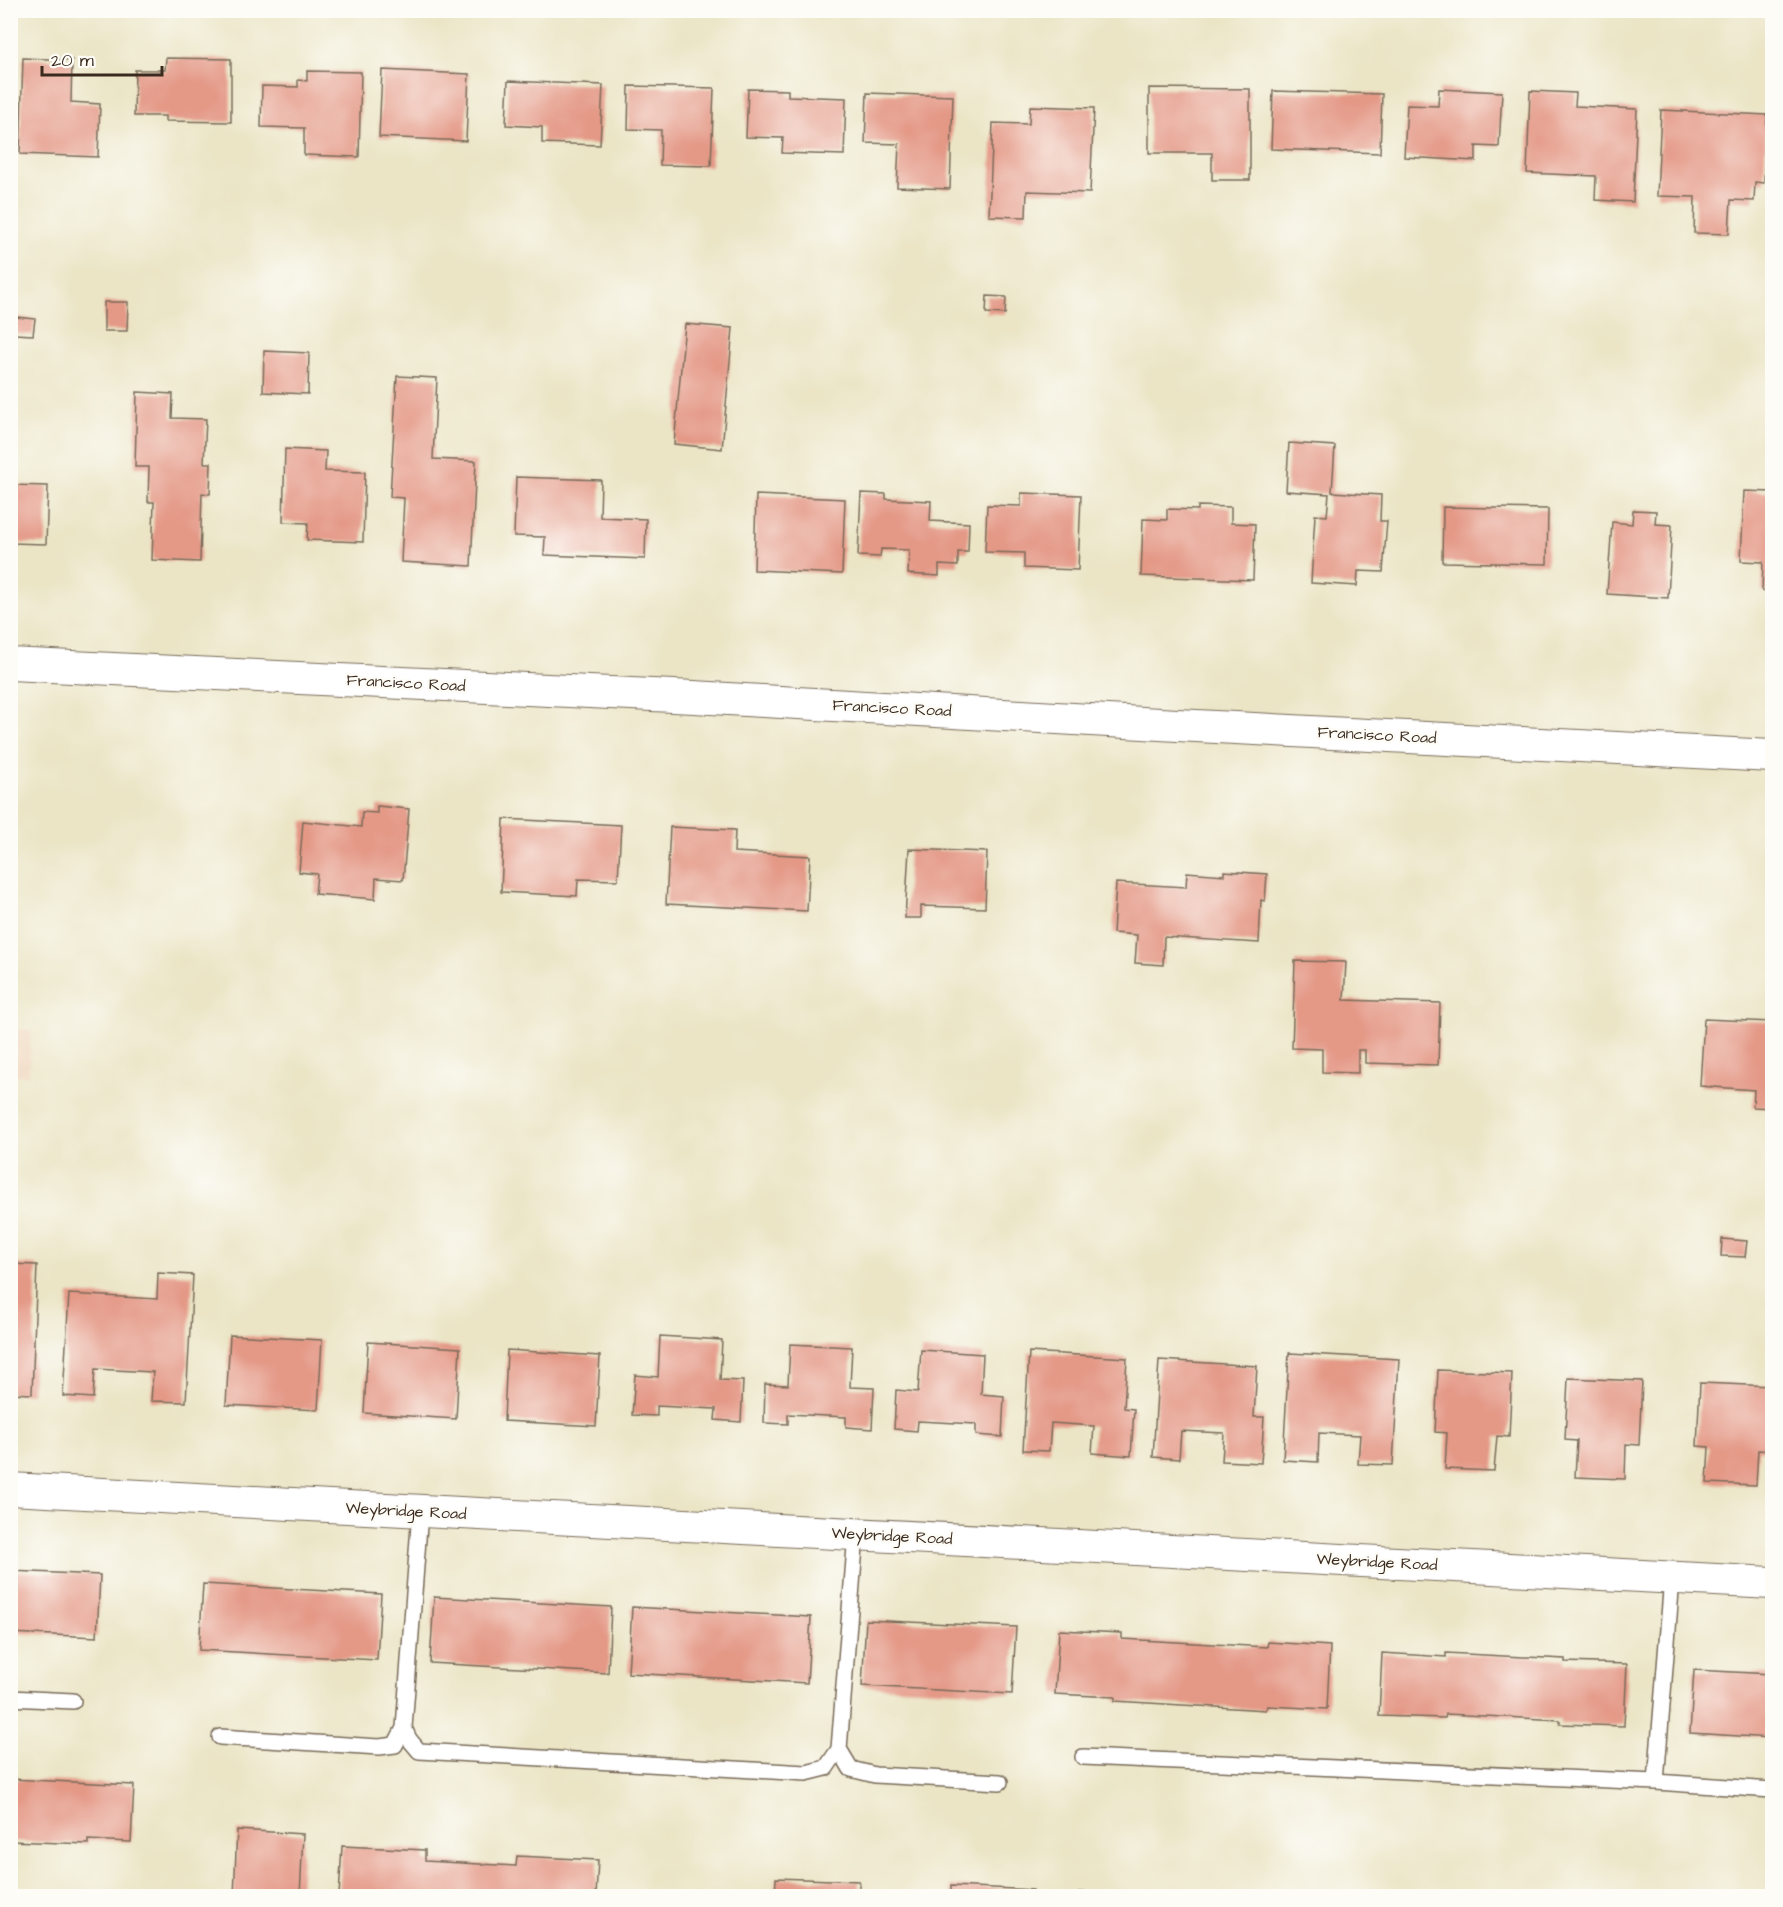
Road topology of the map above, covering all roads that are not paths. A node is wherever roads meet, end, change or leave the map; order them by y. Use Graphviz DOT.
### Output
graph roads {
  1 [pos="10,664"];
  2 [pos="1773,756"];
  3 [pos="10,1489"];
  4 [pos="420,1512"];
  5 [pos="856,1534"];
  6 [pos="1672,1578"];
  7 [pos="1773,1583"];
  8 [pos="10,1698"];
  9 [pos="73,1701"];
  10 [pos="404,1728"];
  11 [pos="220,1737"];
  12 [pos="839,1749"];
  13 [pos="1083,1757"];
  14 [pos="1000,1782"];
  15 [pos="1656,1782"];
  16 [pos="1773,1790"];
  1 -- 2 [label="street, Francisco Road"];
  3 -- 4 [label="street, Weybridge Road"];
  4 -- 5 [label="street, Weybridge Road"];
  4 -- 10 [label="lane"];
  5 -- 6 [label="street, Weybridge Road"];
  5 -- 12 [label="lane"];
  6 -- 7 [label="street, Weybridge Road"];
  6 -- 15 [label="lane"];
  8 -- 9 [label="lane"];
  10 -- 11 [label="lane"];
  10 -- 12 [label="lane"];
  12 -- 14 [label="lane"];
  13 -- 15 [label="lane"];
  15 -- 16 [label="lane"];
}
